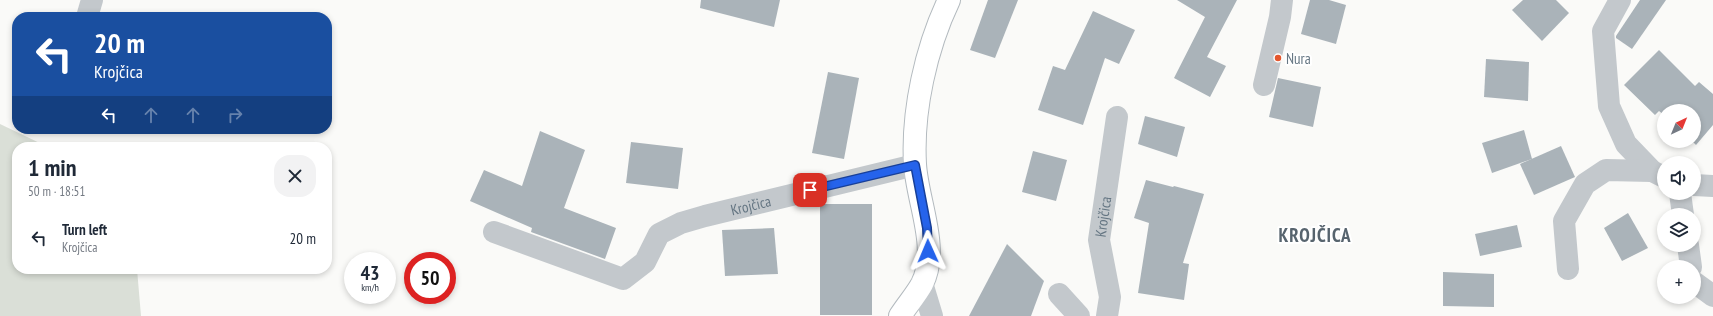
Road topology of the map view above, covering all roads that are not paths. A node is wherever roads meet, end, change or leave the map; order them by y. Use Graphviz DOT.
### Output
graph roads {
  1 [pos="92,0"];
  2 [pos="949,0"];
  3 [pos="1282,0"];
  4 [pos="1620,0"];
  5 [pos="88,12"];
  6 [pos="1264,85"];
  7 [pos="1117,117"];
  8 [pos="915,165"];
  9 [pos="1657,173"];
  10 [pos="1657,174"];
  11 [pos="1701,185"];
  12 [pos="1713,186"];
  13 [pos="494,232"];
  14 [pos="1568,269"];
  15 [pos="922,283"];
  16 [pos="1701,287"];
  17 [pos="1059,294"];
  18 [pos="1713,296"];
  19 [pos="900,316"];
  20 [pos="932,316"];
  21 [pos="1079,316"];
  22 [pos="1107,316"];
  1 -- 5 [label="street"];
  2 -- 8 [label="main road"];
  3 -- 6 [label="street"];
  4 -- 9 [label="street"];
  7 -- 22 [label="street, Krojčica"];
  8 -- 13 [label="street, Krojčica"];
  8 -- 15 [label="main road"];
  10 -- 14 [label="street"];
  11 -- 12 [label="street"];
  15 -- 19 [label="main road"];
  15 -- 20 [label="street"];
  16 -- 18 [label="street"];
  17 -- 21 [label="street"];
}
